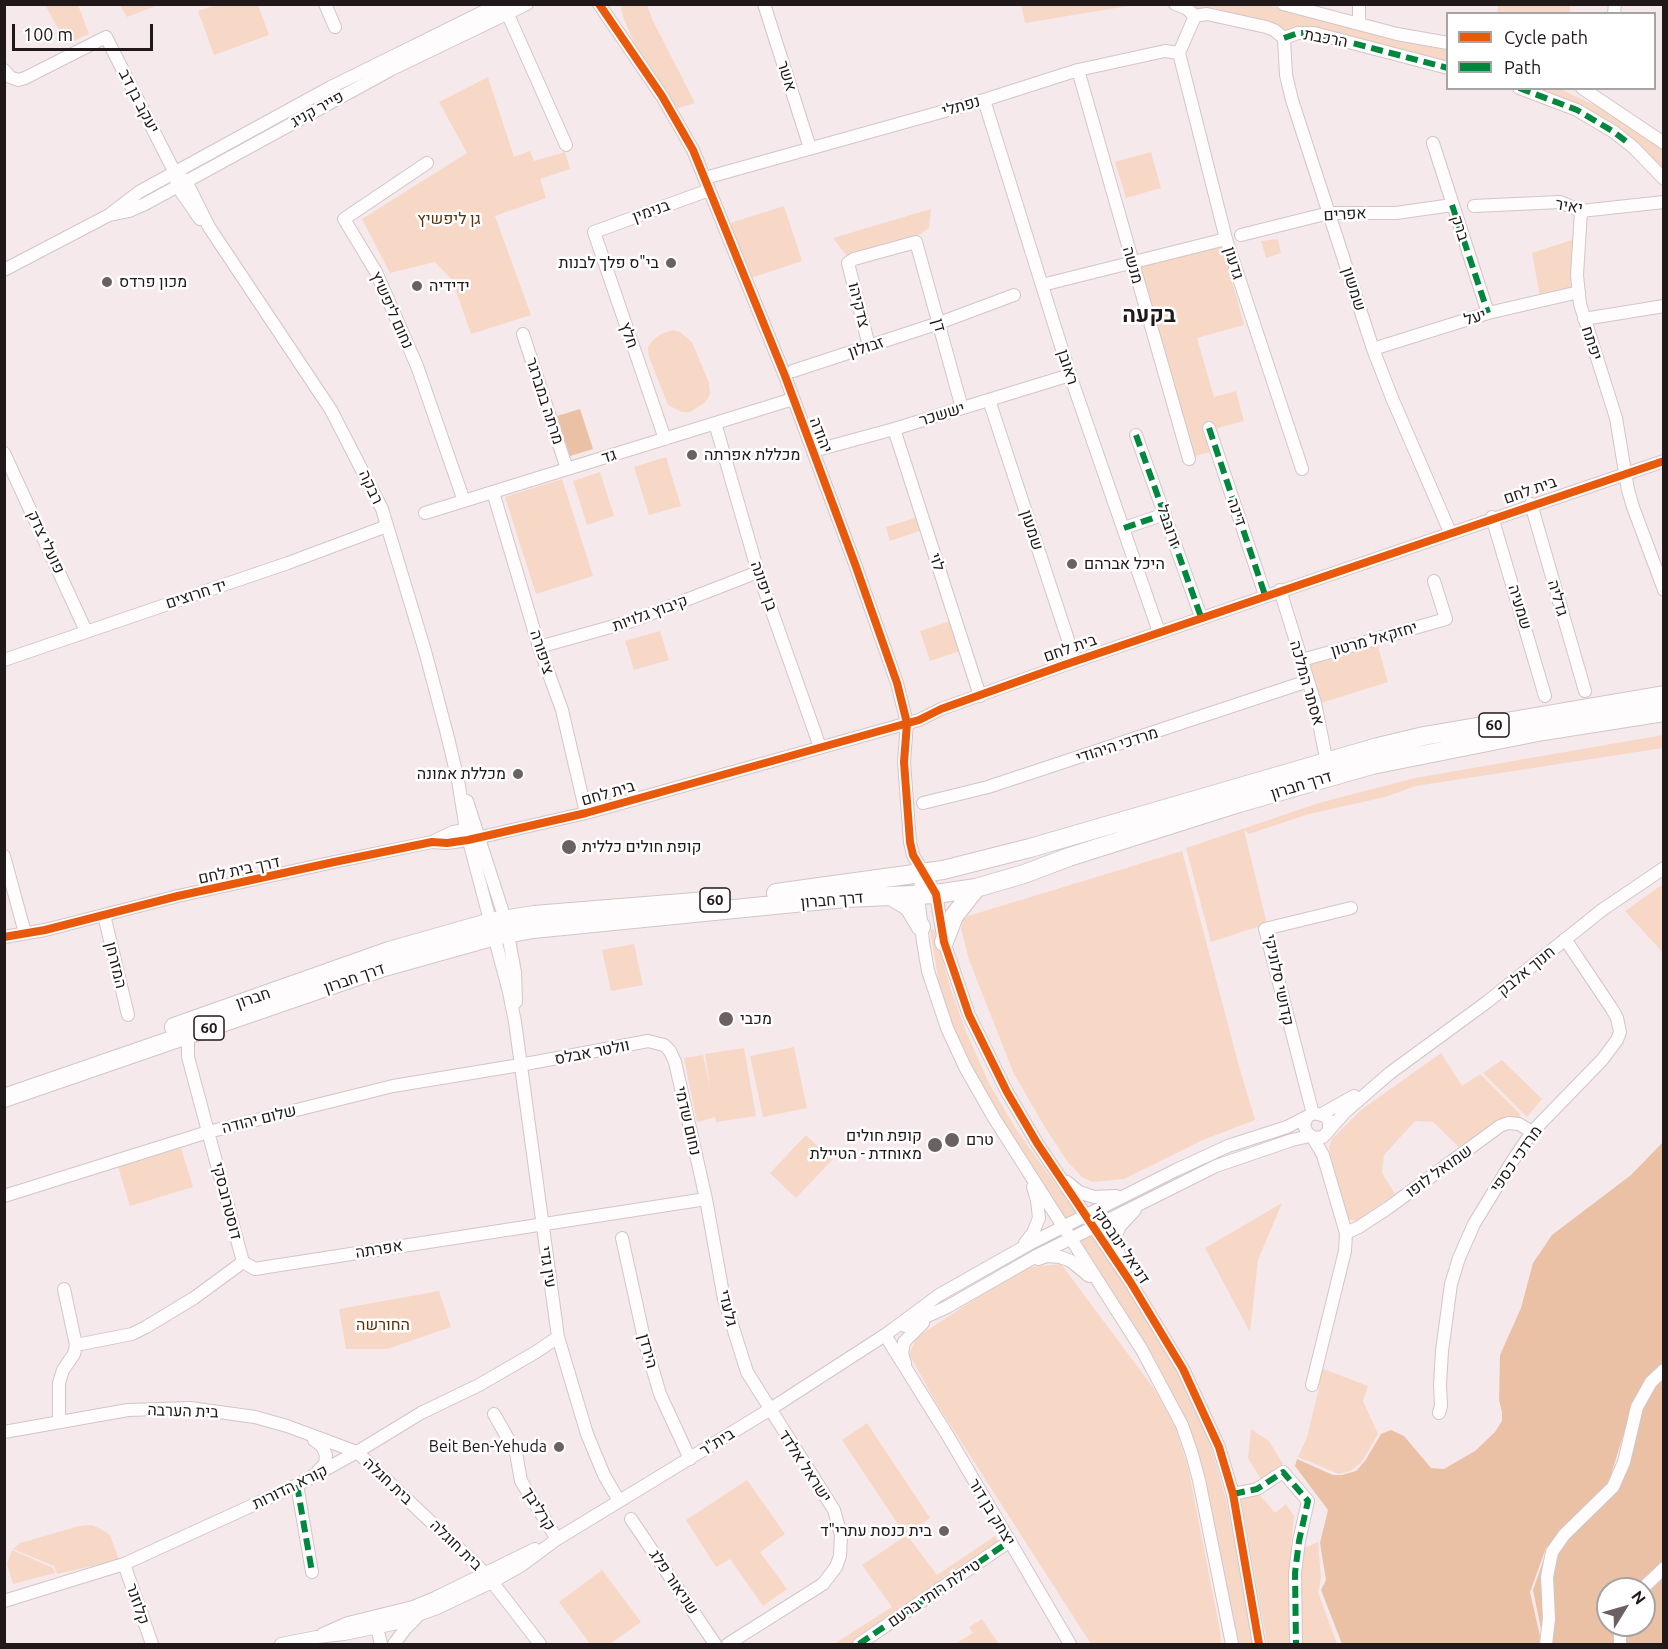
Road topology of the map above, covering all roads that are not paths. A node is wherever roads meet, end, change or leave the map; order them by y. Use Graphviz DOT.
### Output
graph roads {
  1 [pos="325,4"];
  2 [pos="527,4"];
  3 [pos="599,4"];
  4 [pos="608,4"];
  5 [pos="764,4"];
  6 [pos="1175,4"];
  7 [pos="1283,4"];
  8 [pos="1359,4"];
  9 [pos="503,8"];
  10 [pos="1195,15"];
  11 [pos="1359,23"];
  12 [pos="335,27"];
  13 [pos="617,30"];
  14 [pos="1284,38"];
  15 [pos="1446,42"];
  16 [pos="1179,53"];
  17 [pos="1446,67"];
  18 [pos="4,70"];
  19 [pos="1078,70"];
  20 [pos="1524,90"];
  21 [pos="1585,90"];
  22 [pos="984,100"];
  23 [pos="1664,142"];
  24 [pos="1433,143"];
  25 [pos="566,145"];
  26 [pos="810,148"];
  27 [pos="427,163"];
  28 [pos="175,173"];
  29 [pos="1664,179"];
  30 [pos="182,184"];
  31 [pos="707,184"];
  32 [pos="158,197"];
  33 [pos="1664,202"];
  34 [pos="1452,205"];
  35 [pos="190,206"];
  36 [pos="1474,206"];
  37 [pos="1581,211"];
  38 [pos="1329,213"];
  39 [pos="109,215"];
  40 [pos="209,227"];
  41 [pos="594,232"];
  42 [pos="1241,235"];
  43 [pos="1226,238"];
  44 [pos="916,242"];
  45 [pos="1132,262"];
  46 [pos="4,270"];
  47 [pos="1042,285"];
  48 [pos="1579,292"];
  49 [pos="1014,295"];
  50 [pos="1664,306"];
  51 [pos="1488,313"];
  52 [pos="1584,319"];
  53 [pos="939,324"];
  54 [pos="523,333"];
  55 [pos="869,346"];
  56 [pos="1373,349"];
  57 [pos="793,371"];
  58 [pos="1070,375"];
  59 [pos="793,399"];
  60 [pos="989,400"];
  61 [pos="962,408"];
  62 [pos="715,423"];
  63 [pos="1209,428"];
  64 [pos="894,429"];
  65 [pos="1136,435"];
  66 [pos="665,439"];
  67 [pos="813,451"];
  68 [pos="4,453"];
  69 [pos="1189,459"];
  70 [pos="1664,461"];
  71 [pos="567,469"];
  72 [pos="1302,469"];
  73 [pos="1625,472"];
  74 [pos="494,492"];
  75 [pos="464,501"];
  76 [pos="1531,504"];
  77 [pos="425,513"];
  78 [pos="1165,514"];
  79 [pos="1492,517"];
  80 [pos="387,526"];
  81 [pos="1124,528"];
  82 [pos="1450,532"];
  83 [pos="758,572"];
  84 [pos="1434,581"];
  85 [pos="1280,590"];
  86 [pos="1664,590"];
  87 [pos="1265,595"];
  88 [pos="1201,617"];
  89 [pos="86,631"];
  90 [pos="1159,632"];
  91 [pos="539,647"];
  92 [pos="4,660"];
  93 [pos="1302,660"];
  94 [pos="1075,661"];
  95 [pos="1308,681"];
  96 [pos="1585,691"];
  97 [pos="1664,695"];
  98 [pos="980,696"];
  99 [pos="1545,696"];
  100 [pos="903,707"];
  101 [pos="941,709"];
  102 [pos="1664,712"];
  103 [pos="907,723"];
  104 [pos="820,747"];
  105 [pos="1330,768"];
  106 [pos="923,803"];
  107 [pos="586,813"];
  108 [pos="505,832"];
  109 [pos="471,836"];
  110 [pos="4,856"];
  111 [pos="487,861"];
  112 [pos="1663,867"];
  113 [pos="924,874"];
  114 [pos="976,888"];
  115 [pos="927,894"];
  116 [pos="891,896"];
  117 [pos="1351,908"];
  118 [pos="104,915"];
  119 [pos="500,927"];
  120 [pos="921,927"];
  121 [pos="25,933"];
  122 [pos="4,938"];
  123 [pos="1565,939"];
  124 [pos="944,942"];
  125 [pos="128,1016"];
  126 [pos="188,1035"];
  127 [pos="664,1045"];
  128 [pos="520,1065"];
  129 [pos="1390,1073"];
  130 [pos="4,1085"];
  131 [pos="4,1098"];
  132 [pos="1314,1115"];
  133 [pos="208,1132"];
  134 [pos="1532,1132"];
  135 [pos="1319,1134"];
  136 [pos="1029,1173"];
  137 [pos="1058,1174"];
  138 [pos="1146,1185"];
  139 [pos="4,1196"];
  140 [pos="706,1199"];
  141 [pos="1146,1200"];
  142 [pos="1084,1215"];
  143 [pos="542,1225"];
  144 [pos="1062,1226"];
  145 [pos="1093,1227"];
  146 [pos="1346,1233"];
  147 [pos="622,1238"];
  148 [pos="1070,1239"];
  149 [pos="1018,1250"];
  150 [pos="243,1262"];
  151 [pos="1026,1262"];
  152 [pos="1131,1283"];
  153 [pos="64,1288"];
  154 [pos="1105,1292"];
  155 [pos="937,1312"];
  156 [pos="885,1335"];
  157 [pos="558,1337"];
  158 [pos="903,1342"];
  159 [pos="76,1346"];
  160 [pos="1664,1370"];
  161 [pos="913,1380"];
  162 [pos="1312,1386"];
  163 [pos="769,1410"];
  164 [pos="1439,1413"];
  165 [pos="494,1414"];
  166 [pos="59,1422"];
  167 [pos="4,1431"];
  168 [pos="300,1431"];
  169 [pos="357,1452"];
  170 [pos="690,1459"];
  171 [pos="312,1477"];
  172 [pos="297,1485"];
  173 [pos="1233,1494"];
  174 [pos="619,1501"];
  175 [pos="420,1510"];
  176 [pos="631,1519"];
  177 [pos="1010,1541"];
  178 [pos="552,1542"];
  179 [pos="124,1564"];
  180 [pos="312,1572"];
  181 [pos="489,1578"];
  182 [pos="4,1601"];
  183 [pos="418,1616"];
  184 [pos="372,1625"];
  185 [pos="152,1644"];
  186 [pos="281,1644"];
  187 [pos="373,1644"];
  188 [pos="381,1644"];
  189 [pos="394,1644"];
  190 [pos="540,1644"];
  191 [pos="716,1644"];
  192 [pos="728,1644"];
  193 [pos="859,1644"];
  194 [pos="1070,1644"];
  195 [pos="1232,1644"];
  196 [pos="1259,1644"];
  197 [pos="1296,1644"];
  198 [pos="1546,1644"];
  1 -- 12 [label="street"];
  2 -- 9 [label="street, פייר קניג"];
  3 -- 13 [label="street, יהודה"];
  4 -- 13 [label="street, יהודה"];
  5 -- 26 [label="street, אשר"];
  6 -- 10 [label="street, הרכבת"];
  7 -- 11 [label="street, הרכבת"];
  8 -- 11 [label="street"];
  9 -- 25 [label="street"];
  9 -- 28 [label="street, פייר קניג"];
  9 -- 30 [label="street, פייר קניג"];
  10 -- 14 [label="street, הרכבת"];
  10 -- 16 [label="street"];
  11 -- 15 [label="street, הרכבת"];
  13 -- 31 [label="street, יהודה"];
  14 -- 17 [label="street, הרכבת"];
  14 -- 38 [label="street, שמשון"];
  16 -- 19 [label="street, נפתלי"];
  16 -- 43 [label="street, גדעון"];
  18 -- 28 [label="street, יעקב בן דב"];
  19 -- 22 [label="street, נפתלי"];
  19 -- 45 [label="street, מנשה"];
  20 -- 29 [label="street"];
  21 -- 23 [label="street"];
  22 -- 26 [label="street, נפתלי"];
  22 -- 47 [label="street, ראובן"];
  24 -- 34 [label="street, ברק"];
  26 -- 31 [label="street, נפתלי"];
  27 -- 75 [label="street, נחום ליפשיץ"];
  28 -- 30 [label="street, רבקה"];
  28 -- 39 [label="street, פייר קניג"];
  30 -- 32 [label="street, פייר קניג"];
  30 -- 35 [label="street, רבקה"];
  30 -- 40 [label="street, רבקה"];
  31 -- 41 [label="street, בנימין"];
  31 -- 59 [label="street, יהודה"];
  32 -- 35 [label="street"];
  32 -- 39 [label="street, פייר קניג"];
  33 -- 37 [label="street, יאיר"];
  34 -- 38 [label="street, אפרים"];
  34 -- 51 [label="street, ברק"];
  35 -- 40 [label="street, רבקה"];
  36 -- 37 [label="street, יאיר"];
  37 -- 48 [label="street, יפתח"];
  38 -- 42 [label="street, אפרים"];
  38 -- 56 [label="street, שמשון"];
  39 -- 46 [label="street, פייר קניג"];
  40 -- 80 [label="street, רבקה"];
  41 -- 66 [label="street, חלץ"];
  43 -- 45 [label="street"];
  43 -- 72 [label="street, גדעון"];
  44 -- 53 [label="street, דן"];
  44 -- 55 [label="street, צדקיהו"];
  45 -- 47 [label="street"];
  45 -- 69 [label="street, מנשה"];
  47 -- 58 [label="street, ראובן"];
  48 -- 51 [label="street, יעל"];
  48 -- 52 [label="street, יפתח"];
  49 -- 53 [label="street"];
  50 -- 52 [label="street"];
  51 -- 56 [label="street, יעל"];
  52 -- 73 [label="street, יפתח"];
  53 -- 55 [label="street, זבולון"];
  53 -- 61 [label="street, דן"];
  54 -- 71 [label="street, מרתה במברגר"];
  55 -- 57 [label="street, זבולון"];
  56 -- 82 [label="street, שמשון"];
  58 -- 60 [label="street, יששכר"];
  58 -- 81 [label="street, ראובן"];
  59 -- 62 [label="street, גד"];
  59 -- 67 [label="street, יהודה"];
  60 -- 61 [label="street, יששכר"];
  60 -- 94 [label="street, שמעון"];
  61 -- 64 [label="street, יששכר"];
  62 -- 66 [label="street, גד"];
  62 -- 83 [label="street, בן יפונה"];
  63 -- 87 [label="street, דינה"];
  64 -- 67 [label="street, יששכר"];
  64 -- 98 [label="street, לוי"];
  65 -- 78 [label="street, זרובבל"];
  66 -- 71 [label="street, גד"];
  67 -- 100 [label="street, יהודה"];
  68 -- 89 [label="street, פועלי צדק"];
  70 -- 73 [label="street, בית לחם"];
  71 -- 74 [label="street, גד"];
  73 -- 76 [label="street, בית לחם"];
  73 -- 86 [label="street, יפתח"];
  74 -- 75 [label="street, גד"];
  74 -- 91 [label="street, ציפורה"];
  75 -- 77 [label="street, גד"];
  76 -- 79 [label="street, בית לחם"];
  76 -- 96 [label="street, גדליה"];
  78 -- 81 [label="street"];
  78 -- 88 [label="street, זרובבל"];
  79 -- 82 [label="street, בית לחם"];
  79 -- 99 [label="street, שמעיה"];
  80 -- 89 [label="street, יד חרוצים"];
  80 -- 109 [label="street, רבקה"];
  81 -- 90 [label="street, ראובן"];
  82 -- 85 [label="street, בית לחם"];
  83 -- 91 [label="street, קיבוץ גלויות"];
  83 -- 104 [label="street, בן יפונה"];
  84 -- 93 [label="street, יחזקאל מרטון"];
  85 -- 87 [label="street, בית לחם"];
  85 -- 93 [label="street, אסתר המלכה"];
  87 -- 88 [label="street, בית לחם"];
  88 -- 90 [label="street, בית לחם"];
  89 -- 92 [label="street, יד חרוצים"];
  90 -- 94 [label="street, בית לחם"];
  91 -- 107 [label="street, ציפורה"];
  93 -- 95 [label="street, אסתר המלכה"];
  94 -- 98 [label="street, בית לחם"];
  95 -- 105 [label="street, אסתר המלכה"];
  95 -- 106 [label="street, מרדכי היהודי"];
  97 -- 105 [label="highway, דרך חברון / 60"];
  98 -- 101 [label="street, בית לחם"];
  100 -- 101 [label="street, בית לחם"];
  100 -- 103 [label="street, יהודה"];
  101 -- 103 [label="street, בית לחם"];
  102 -- 105 [label="highway, דרך חברון / 60"];
  103 -- 104 [label="street, בית לחם"];
  103 -- 113 [label="street, יהודה"];
  104 -- 107 [label="street, בית לחם"];
  105 -- 113 [label="highway, דרך חברון / 60"];
  105 -- 114 [label="highway, דרך חברון / 60"];
  107 -- 108 [label="street, בית לחם"];
  108 -- 109 [label="street, בית לחם"];
  108 -- 111 [label="street"];
  109 -- 111 [label="street, רבקה"];
  109 -- 118 [label="street, דרך בית לחם"];
  109 -- 119 [label="street, רבקה"];
  110 -- 121 [label="street"];
  111 -- 119 [label="street, רבקה"];
  112 -- 123 [label="street, חנוך אלבק"];
  113 -- 115 [label="street, דניאל ינובסקי"];
  113 -- 119 [label="highway, דרך חברון / 60"];
  114 -- 115 [label="highway, דרך חברון / 60"];
  114 -- 124 [label="highway"];
  115 -- 116 [label="highway, דרך חברון / 60"];
  115 -- 120 [label="street, דניאל ינובסקי"];
  115 -- 124 [label="street, דניאל ינובסקי"];
  116 -- 119 [label="highway, דרך חברון / 60"];
  116 -- 120 [label="highway"];
  117 -- 132 [label="street, קדושי סלוניקי"];
  118 -- 121 [label="street, דרך בית לחם"];
  118 -- 125 [label="street, המזרחן"];
  119 -- 126 [label="highway, דרך חברון / 60"];
  119 -- 128 [label="street, עין גדי"];
  119 -- 130 [label="highway, חברון / 60"];
  120 -- 136 [label="street, דניאל ינובסקי"];
  121 -- 122 [label="street, דרך בית לחם"];
  123 -- 129 [label="street, חנוך אלבק"];
  123 -- 134 [label="street, מרדכי כספי"];
  124 -- 137 [label="street, דניאל ינובסקי"];
  126 -- 131 [label="highway, דרך חברון / 60"];
  126 -- 133 [label="street, דוסטרובסקי"];
  127 -- 128 [label="street, וולטר אבלס"];
  127 -- 140 [label="street, נחום שדמי"];
  128 -- 133 [label="street, שלום יהודה"];
  128 -- 143 [label="street, עין גדי"];
  129 -- 132 [label="street, חנוך אלבק"];
  129 -- 135 [label="street, חנוך אלבק"];
  132 -- 135 [label="street"];
  132 -- 135 [label="street"];
  132 -- 138 [label="street, חנוך אלבק"];
  133 -- 139 [label="street, שלום יהודה"];
  133 -- 150 [label="street, דוסטרובסקי"];
  134 -- 146 [label="street, שמואל לופו"];
  134 -- 164 [label="street, מרדכי כספי"];
  135 -- 141 [label="street, חנוך אלבק"];
  135 -- 146 [label="street"];
  136 -- 144 [label="street, דניאל ינובסקי"];
  136 -- 149 [label="street"];
  137 -- 138 [label="street"];
  137 -- 142 [label="street, דניאל ינובסקי"];
  138 -- 142 [label="street, חנוך אלבק"];
  140 -- 143 [label="street, אפרתה"];
  140 -- 163 [label="street, גלעדי"];
  141 -- 145 [label="street, חנוך אלבק"];
  141 -- 152 [label="street"];
  142 -- 144 [label="street, חנוך אלבק"];
  142 -- 145 [label="street, דניאל ינובסקי"];
  143 -- 150 [label="street, אפרתה"];
  143 -- 157 [label="street, עין גדי"];
  144 -- 148 [label="street, דניאל ינובסקי"];
  144 -- 149 [label="street, בית\"ר"];
  145 -- 148 [label="street, חנוך אלבק"];
  145 -- 152 [label="street, דניאל ינובסקי"];
  146 -- 162 [label="street"];
  147 -- 170 [label="street, הירדן"];
  148 -- 151 [label="street, בית\"ר"];
  148 -- 154 [label="street, דניאל ינובסקי"];
  149 -- 156 [label="street, בית\"ר"];
  150 -- 159 [label="street"];
  151 -- 154 [label="street"];
  151 -- 155 [label="street, בית\"ר"];
  152 -- 173 [label="street, דניאל ינובסקי"];
  153 -- 159 [label="street"];
  154 -- 195 [label="street, דניאל ינובסקי"];
  155 -- 156 [label="street, בית\"ר"];
  155 -- 158 [label="street, בית\"ר"];
  156 -- 161 [label="street, יצחק בן דור"];
  156 -- 163 [label="street, בית\"ר"];
  157 -- 169 [label="street, קורא הדורות"];
  157 -- 174 [label="street, עין גדי"];
  158 -- 161 [label="street, יצחק בן דור"];
  159 -- 166 [label="street"];
  160 -- 198 [label="street"];
  161 -- 177 [label="street, יצחק בן דור"];
  163 -- 170 [label="street, בית\"ר"];
  163 -- 192 [label="street, ישראל אלדד"];
  165 -- 178 [label="street, קרליבך"];
  166 -- 167 [label="street, בית הערבה"];
  166 -- 168 [label="street, בית הערבה"];
  168 -- 169 [label="street, בית הערבה"];
  168 -- 171 [label="street"];
  169 -- 171 [label="street, קורא הדורות"];
  169 -- 175 [label="street, בית חגלה"];
  170 -- 174 [label="street, בית\"ר"];
  171 -- 172 [label="street, קורא הדורות"];
  172 -- 179 [label="street, קורא הדורות"];
  172 -- 180 [label="street"];
  173 -- 196 [label="street, דניאל ינובסקי"];
  173 -- 197 [label="street"];
  174 -- 178 [label="street, בית\"ר"];
  175 -- 181 [label="street, בית חוגלה"];
  176 -- 191 [label="street, שניאור פלג"];
  177 -- 193 [label="street, טיילת רותי ברעם"];
  177 -- 194 [label="street, יצחק בן דור"];
  178 -- 181 [label="street, בית\"ר"];
  179 -- 182 [label="street, קורא הדורות"];
  179 -- 185 [label="street, קלוזנר"];
  181 -- 183 [label="street, בית\"ר"];
  181 -- 184 [label="street, בית\"ר"];
  181 -- 190 [label="street"];
  183 -- 184 [label="street, בית\"ר"];
  183 -- 189 [label="street"];
  184 -- 186 [label="street, בית\"ר"];
  184 -- 187 [label="street"];
  184 -- 188 [label="street"];
}
